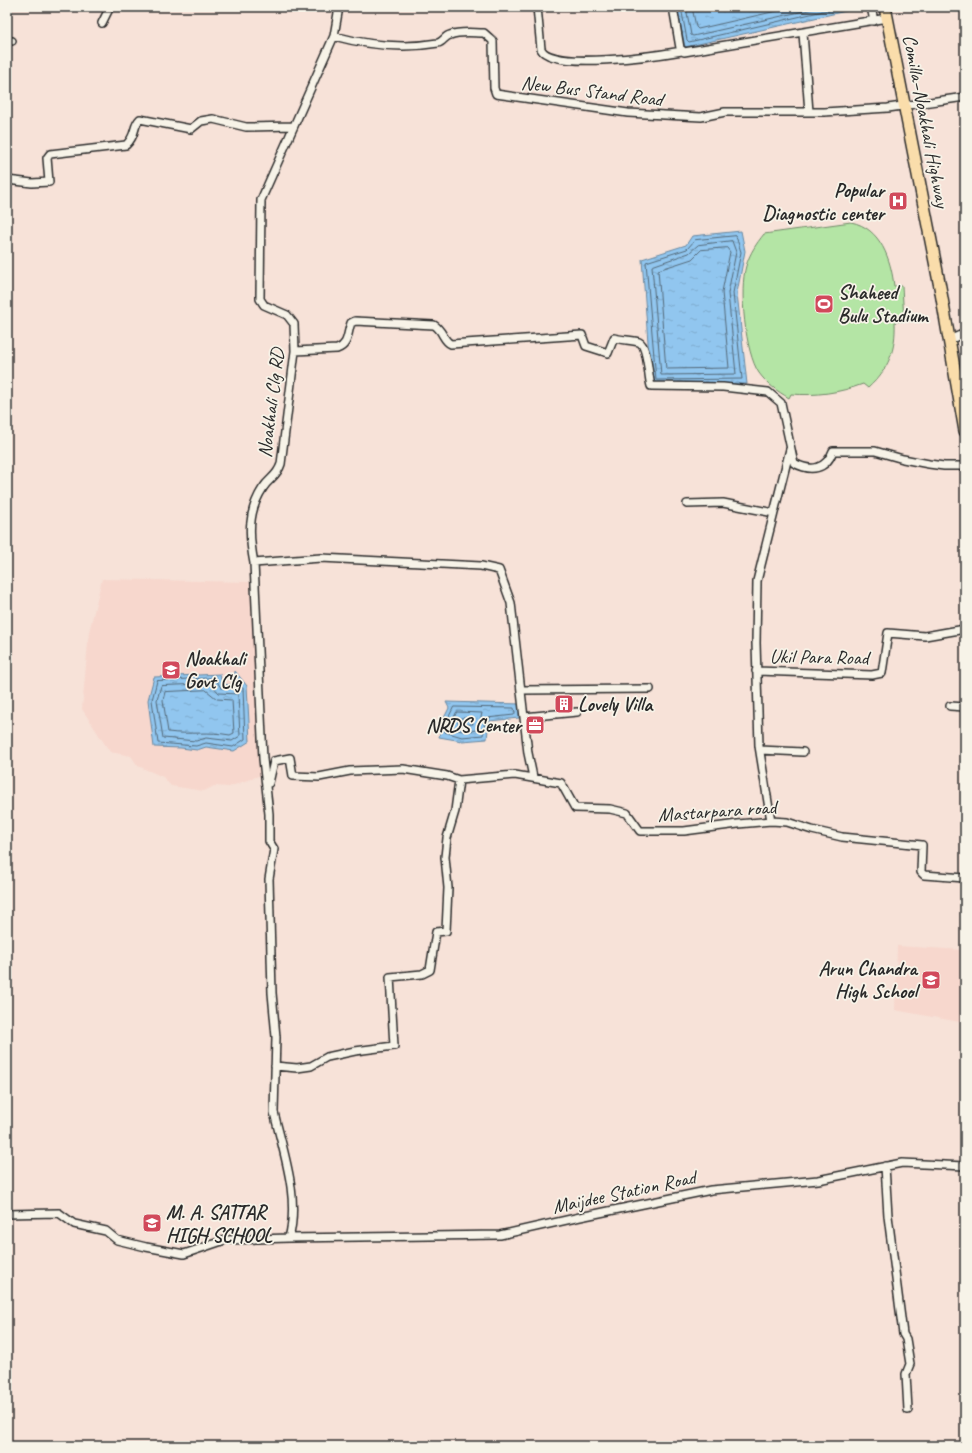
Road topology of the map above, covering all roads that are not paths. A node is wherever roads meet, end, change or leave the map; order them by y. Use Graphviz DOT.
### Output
graph roads {
  1 [pos="110,7"];
  2 [pos="338,7"];
  3 [pos="537,7"];
  4 [pos="673,7"];
  5 [pos="871,7"];
  6 [pos="885,7"];
  7 [pos="887,18"];
  8 [pos="874,21"];
  9 [pos="102,23"];
  10 [pos="803,32"];
  11 [pos="334,36"];
  12 [pos="682,51"];
  13 [pos="965,97"];
  14 [pos="905,106"];
  15 [pos="809,112"];
  16 [pos="293,126"];
  17 [pos="7,180"];
  18 [pos="965,333"];
  19 [pos="949,340"];
  20 [pos="295,351"];
  21 [pos="965,431"];
  22 [pos="791,447"];
  23 [pos="965,466"];
  24 [pos="687,504"];
  25 [pos="774,513"];
  26 [pos="254,563"];
  27 [pos="965,629"];
  28 [pos="756,671"];
  29 [pos="650,689"];
  30 [pos="521,690"];
  31 [pos="950,706"];
  32 [pos="965,707"];
  33 [pos="578,712"];
  34 [pos="524,717"];
  35 [pos="760,750"];
  36 [pos="803,752"];
  37 [pos="533,778"];
  38 [pos="459,780"];
  39 [pos="267,789"];
  40 [pos="771,822"];
  41 [pos="965,878"];
  42 [pos="275,1066"];
  43 [pos="885,1166"];
  44 [pos="965,1166"];
  45 [pos="7,1214"];
  46 [pos="289,1238"];
  47 [pos="908,1410"];
  1 -- 9 [label="street"];
  2 -- 11 [label="street, Noakhali Clg RD"];
  3 -- 12 [label="street"];
  4 -- 12 [label="street"];
  5 -- 8 [label="street"];
  6 -- 7 [label="highway, Comilla–Noakhali Highway"];
  7 -- 8 [label="street"];
  7 -- 14 [label="highway, Comilla–Noakhali Highway"];
  8 -- 10 [label="street"];
  10 -- 12 [label="street"];
  10 -- 15 [label="street"];
  11 -- 15 [label="street, New Bus Stand Road"];
  11 -- 16 [label="street, Noakhali Clg RD"];
  13 -- 14 [label="street, New Bus Stand Road"];
  14 -- 15 [label="street, New Bus Stand Road"];
  14 -- 19 [label="highway, Comilla–Noakhali Highway"];
  16 -- 17 [label="street"];
  16 -- 20 [label="street, Noakhali Clg RD"];
  18 -- 19 [label="street"];
  19 -- 21 [label="highway, Comilla–Noakhali Highway"];
  20 -- 22 [label="street"];
  20 -- 26 [label="street, Noakhali Clg RD"];
  22 -- 23 [label="street"];
  22 -- 25 [label="street"];
  24 -- 25 [label="street"];
  25 -- 28 [label="street"];
  26 -- 30 [label="street"];
  26 -- 39 [label="street, Noakhali Clg RD"];
  27 -- 28 [label="street, Ukil Para Road"];
  28 -- 35 [label="street"];
  29 -- 30 [label="street"];
  30 -- 34 [label="street"];
  31 -- 32 [label="street"];
  33 -- 34 [label="street"];
  34 -- 37 [label="street"];
  35 -- 36 [label="street"];
  35 -- 40 [label="street"];
  37 -- 38 [label="street, Mastarpara road"];
  37 -- 40 [label="street, Mastarpara road"];
  38 -- 39 [label="street, Mastarpara road"];
  38 -- 42 [label="street"];
  39 -- 42 [label="street, Noakhali Clg RD"];
  40 -- 41 [label="street, Mastarpara road"];
  42 -- 46 [label="street, Noakhali Clg RD"];
  43 -- 44 [label="street, Maijdee Station Road"];
  43 -- 46 [label="street, Maijdee Station Road"];
  43 -- 47 [label="street"];
  45 -- 46 [label="street, Maijdee Station Road"];
}
